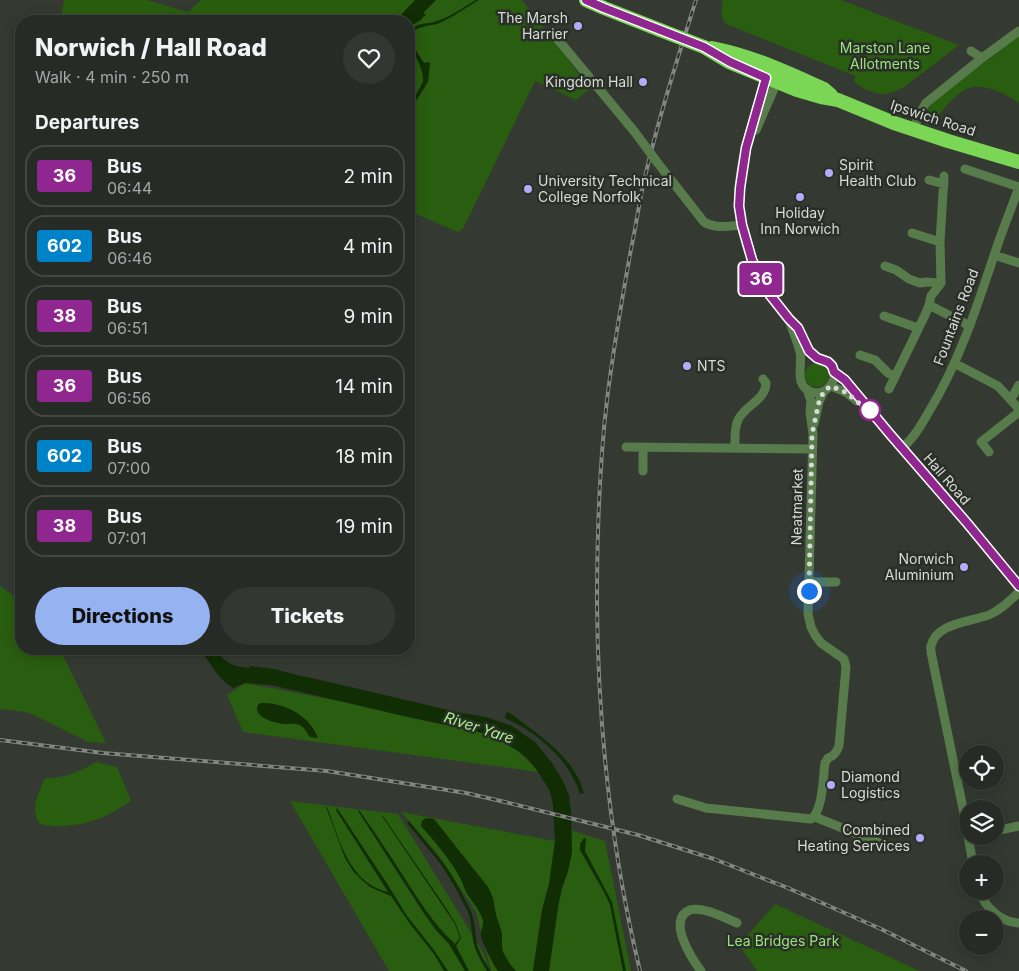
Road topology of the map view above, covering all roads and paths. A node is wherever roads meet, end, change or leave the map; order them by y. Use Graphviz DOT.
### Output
graph roads {
  1 [pos="586,0"];
  2 [pos="1019,31"];
  3 [pos="555,36"];
  4 [pos="704,47"];
  5 [pos="971,51"];
  6 [pos="982,58"];
  7 [pos="774,76"];
  8 [pos="913,130"];
  9 [pos="1019,162"];
  10 [pos="965,168"];
  11 [pos="929,180"];
  12 [pos="1019,187"];
  13 [pos="742,225"];
  14 [pos="912,233"];
  15 [pos="940,242"];
  16 [pos="994,256"];
  17 [pos="1019,263"];
  18 [pos="885,266"];
  19 [pos="941,283"];
  20 [pos="929,305"];
  21 [pos="884,316"];
  22 [pos="789,319"];
  23 [pos="970,326"];
  24 [pos="918,328"];
  25 [pos="860,355"];
  26 [pos="817,358"];
  27 [pos="954,363"];
  28 [pos="800,368"];
  29 [pos="834,372"];
  30 [pos="894,376"];
  31 [pos="763,379"];
  32 [pos="1019,386"];
  33 [pos="828,388"];
  34 [pos="889,388"];
  35 [pos="807,390"];
  36 [pos="1010,398"];
  37 [pos="1019,410"];
  38 [pos="872,414"];
  39 [pos="812,434"];
  40 [pos="626,447"];
  41 [pos="643,447"];
  42 [pos="735,448"];
  43 [pos="902,448"];
  44 [pos="812,449"];
  45 [pos="989,452"];
  46 [pos="642,471"];
  47 [pos="809,582"];
  48 [pos="836,582"];
  49 [pos="1019,586"];
  50 [pos="1019,592"];
  51 [pos="678,799"];
  52 [pos="961,800"];
  53 [pos="815,817"];
  54 [pos="1019,826"];
  55 [pos="1004,828"];
  56 [pos="892,848"];
  57 [pos="984,900"];
  58 [pos="1019,923"];
  59 [pos="737,924"];
  60 [pos="700,971"];
  1 -- 4 [label="highway, Ipswich Road, bridge"];
  2 -- 6 [label="street"];
  3 -- 13 [label="street, bridge"];
  4 -- 7 [label="highway, Ipswich Road"];
  4 -- 7 [label="highway, Ipswich Road"];
  5 -- 6 [label="street"];
  6 -- 8 [label="street"];
  7 -- 8 [label="highway, Ipswich Road"];
  7 -- 13 [label="street, Hall Road"];
  8 -- 9 [label="highway, Ipswich Road"];
  10 -- 12 [label="street, Fountains Road"];
  11 -- 15 [label="street"];
  12 -- 16 [label="street, Fountains Road"];
  13 -- 22 [label="street, Hall Road"];
  14 -- 15 [label="street"];
  15 -- 19 [label="street"];
  16 -- 17 [label="street"];
  16 -- 23 [label="street, Fountains Road"];
  18 -- 19 [label="street"];
  19 -- 20 [label="street"];
  20 -- 23 [label="street"];
  20 -- 24 [label="street"];
  21 -- 24 [label="street"];
  22 -- 26 [label="street, Hall Road"];
  22 -- 28 [label="street, Hall Road"];
  23 -- 27 [label="street, Fountains Road"];
  24 -- 30 [label="street"];
  25 -- 30 [label="street"];
  26 -- 28 [label="street"];
  26 -- 29 [label="street, Hall Road"];
  27 -- 36 [label="street"];
  27 -- 43 [label="street, Fountains Road"];
  28 -- 35 [label="street, Hall Road"];
  29 -- 33 [label="street"];
  29 -- 38 [label="street, Hall Road"];
  30 -- 34 [label="street"];
  31 -- 42 [label="street"];
  32 -- 36 [label="street"];
  33 -- 35 [label="street, Hall Road"];
  33 -- 38 [label="street, Hall Road"];
  33 -- 39 [label="street, Neatmarket"];
  35 -- 39 [label="street, Neatmarket"];
  36 -- 37 [label="street"];
  37 -- 45 [label="street"];
  38 -- 43 [label="street, Hall Road"];
  39 -- 44 [label="street, Neatmarket"];
  40 -- 41 [label="street"];
  41 -- 42 [label="street"];
  41 -- 46 [label="street"];
  42 -- 44 [label="street"];
  43 -- 49 [label="street, Hall Road"];
  44 -- 47 [label="street, Neatmarket"];
  47 -- 48 [label="street"];
  47 -- 53 [label="street, Neatmarket"];
  50 -- 52 [label="street"];
  51 -- 53 [label="street"];
  53 -- 56 [label="street"];
  54 -- 55 [label="street"];
  57 -- 58 [label="street"];
  59 -- 60 [label="street"];
}
